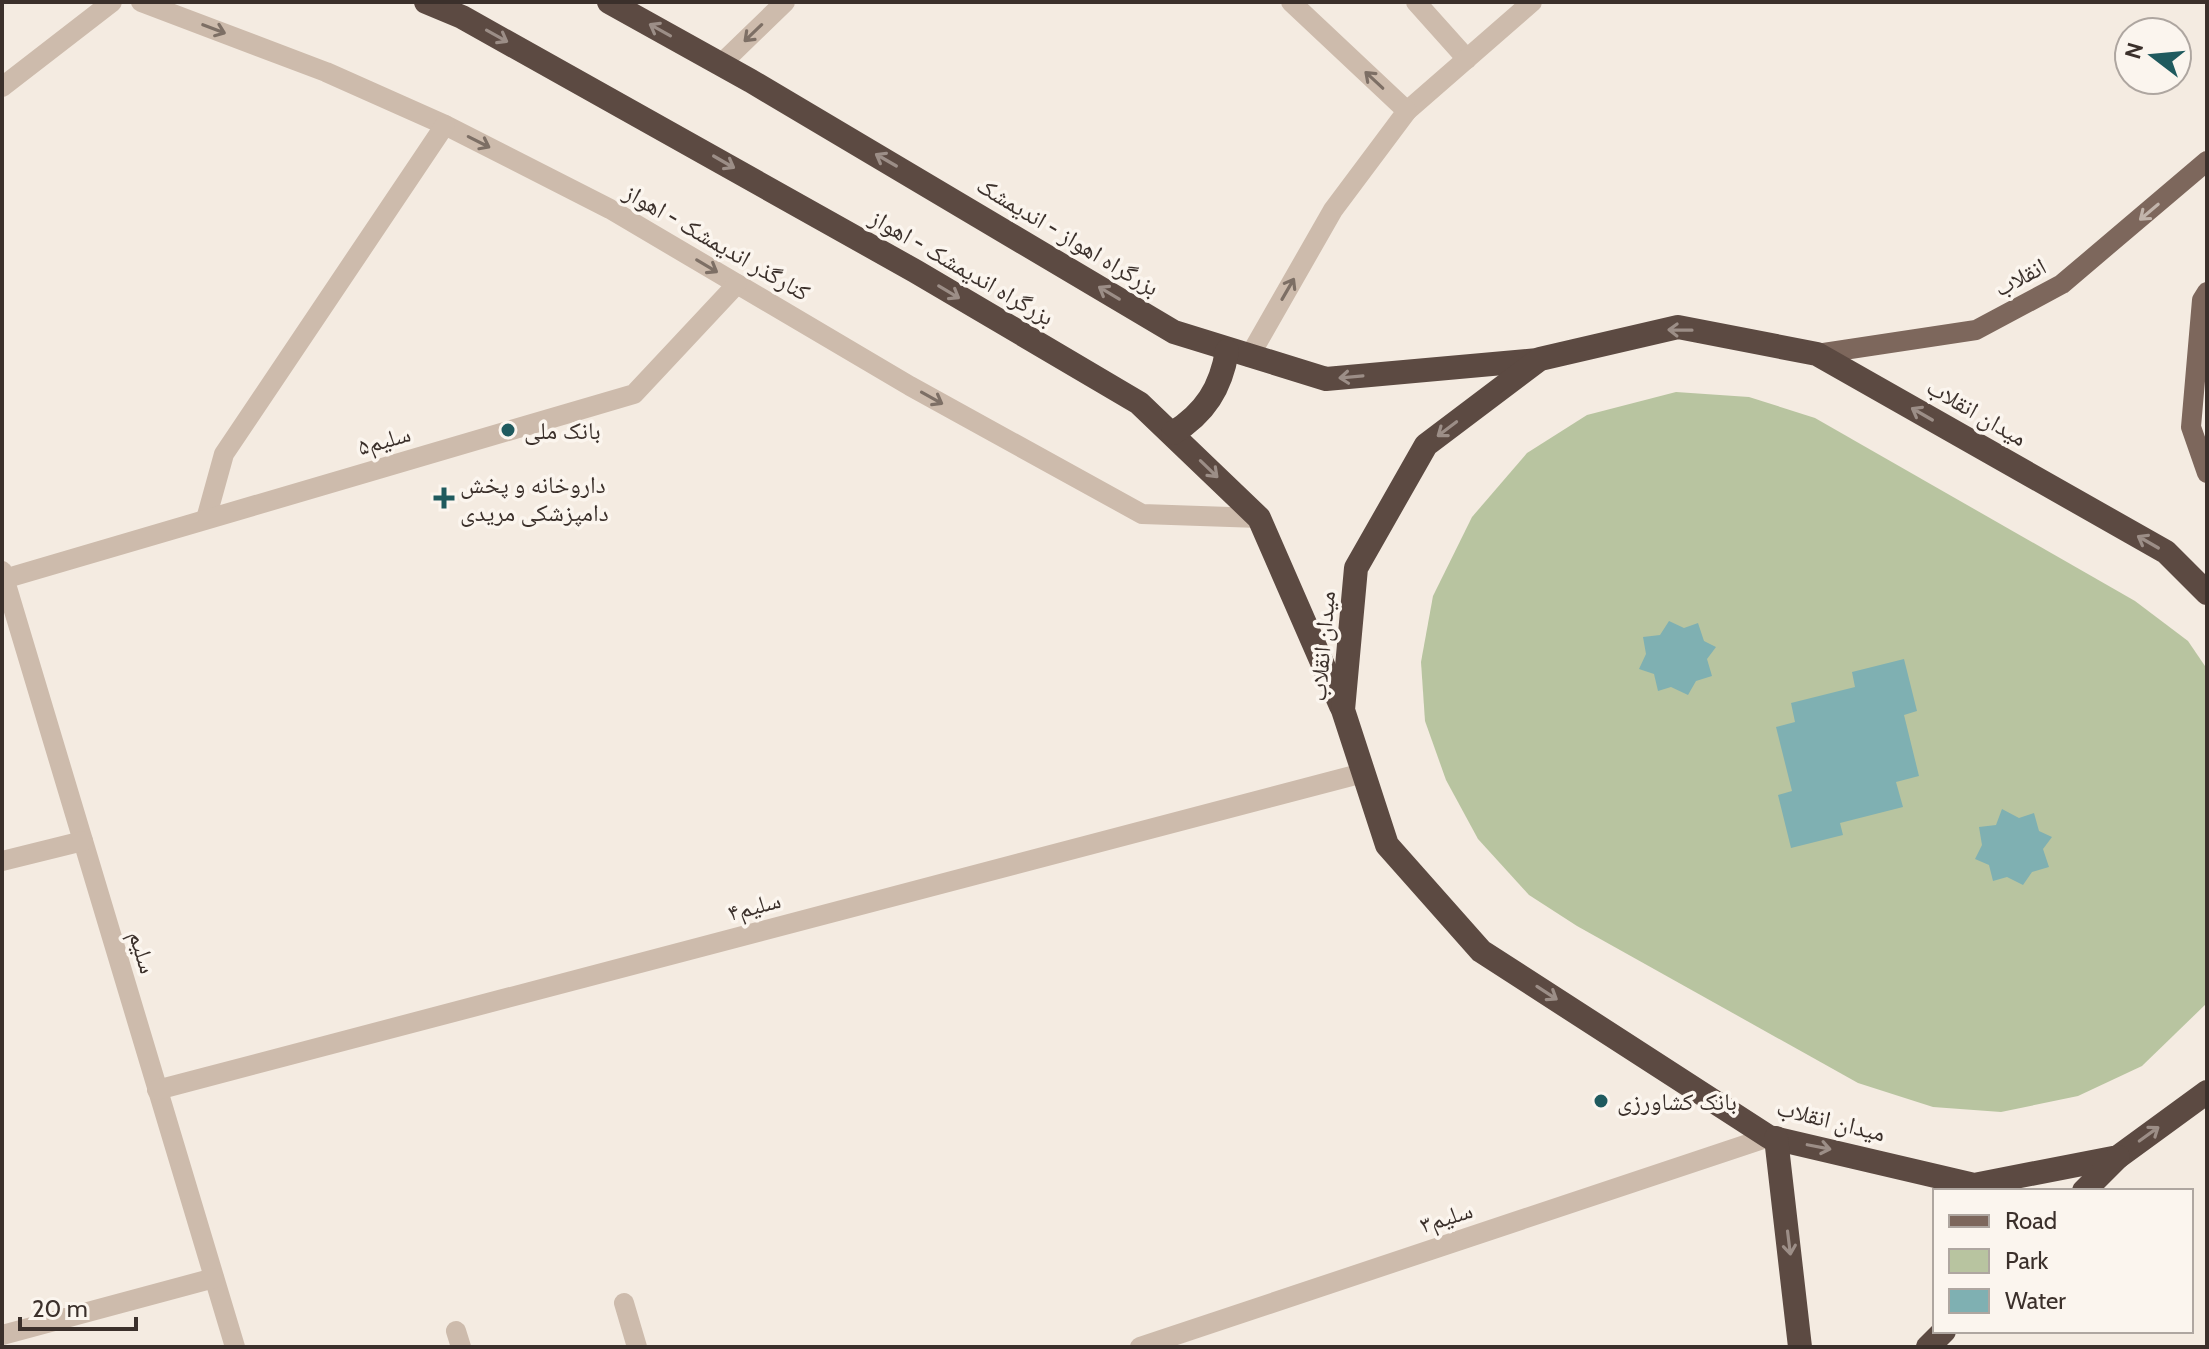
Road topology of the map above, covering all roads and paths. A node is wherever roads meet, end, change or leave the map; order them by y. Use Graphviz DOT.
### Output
graph roads {
  1 [pos="112,2"];
  2 [pos="141,2"];
  3 [pos="426,2"];
  4 [pos="609,2"];
  5 [pos="785,2"];
  6 [pos="1291,2"];
  7 [pos="1416,2"];
  8 [pos="1532,2"];
  9 [pos="628,8"];
  10 [pos="1467,59"];
  11 [pos="721,64"];
  12 [pos="2,87"];
  13 [pos="1407,111"];
  14 [pos="445,125"];
  15 [pos="2207,161"];
  16 [pos="737,284"];
  17 [pos="2207,292"];
  18 [pos="1238,354"];
  19 [pos="1817,354"];
  20 [pos="1540,359"];
  21 [pos="1173,433"];
  22 [pos="2207,473"];
  23 [pos="1259,518"];
  24 [pos="206,519"];
  25 [pos="3,575"];
  26 [pos="2207,593"];
  27 [pos="1343,710"];
  28 [pos="1363,773"];
  29 [pos="83,841"];
  30 [pos="2,861"];
  31 [pos="157,1090"];
  32 [pos="2207,1092"];
  33 [pos="2195,1112"];
  34 [pos="1772,1138"];
  35 [pos="2118,1157"];
  36 [pos="2086,1189"];
  37 [pos="214,1278"];
  38 [pos="624,1303"];
  39 [pos="2,1335"];
  40 [pos="235,1347"];
  41 [pos="637,1347"];
  42 [pos="1140,1347"];
  43 [pos="1800,1347"];
  1 -- 12 [label="street"];
  2 -- 14 [label="street, کنارگذر اندیمشک - اهواز, one-way"];
  3 -- 21 [label="highway, بزرگراه اندیمشک - اهواز, one-way"];
  4 -- 9 [label="highway, بزرگراه اهواز - اندیمشک"];
  5 -- 11 [label="street, one-way"];
  13 -- 6 [label="street, one-way"];
  7 -- 10 [label="street"];
  8 -- 10 [label="street"];
  11 -- 9 [label="highway, بزرگراه اهواز - اندیمشک, one-way"];
  10 -- 13 [label="street"];
  18 -- 11 [label="highway, بزرگراه اهواز - اندیمشک, one-way"];
  18 -- 13 [label="street, one-way"];
  14 -- 16 [label="street, کنارگذر اندیمشک - اهواز, one-way"];
  14 -- 24 [label="street"];
  15 -- 19 [label="main road, انقلاب, one-way"];
  16 -- 23 [label="street, کنارگذر اندیمشک - اهواز, one-way"];
  16 -- 24 [label="street, سلیم۵"];
  17 -- 22 [label="main road"];
  20 -- 18 [label="highway, بزرگراه اهواز - اندیمشک, one-way"];
  18 -- 21 [label="highway"];
  19 -- 20 [label="highway, میدان انقلاب, one-way"];
  26 -- 19 [label="highway, میدان انقلاب, one-way"];
  20 -- 27 [label="highway, میدان انقلاب, one-way"];
  21 -- 23 [label="highway, بزرگراه اندیمشک - اهواز, one-way"];
  23 -- 27 [label="highway, بزرگراه اندیمشک - اهواز"];
  24 -- 25 [label="street, سلیم۵"];
  25 -- 29 [label="street, سلیم"];
  27 -- 28 [label="highway, میدان انقلاب"];
  28 -- 31 [label="street, سلیم۴"];
  28 -- 34 [label="highway, میدان انقلاب, one-way"];
  29 -- 30 [label="street"];
  29 -- 31 [label="street, سلیم"];
  31 -- 37 [label="street, سلیم"];
  32 -- 33 [label="highway, میدان انقلاب"];
  35 -- 33 [label="highway, میدان انقلاب, one-way"];
  34 -- 35 [label="highway, میدان انقلاب, one-way"];
  34 -- 42 [label="street, سلیم۳"];
  34 -- 43 [label="highway, one-way"];
  35 -- 36 [label="highway"];
  37 -- 39 [label="street"];
  37 -- 40 [label="street, سلیم"];
  38 -- 41 [label="street"];
}
